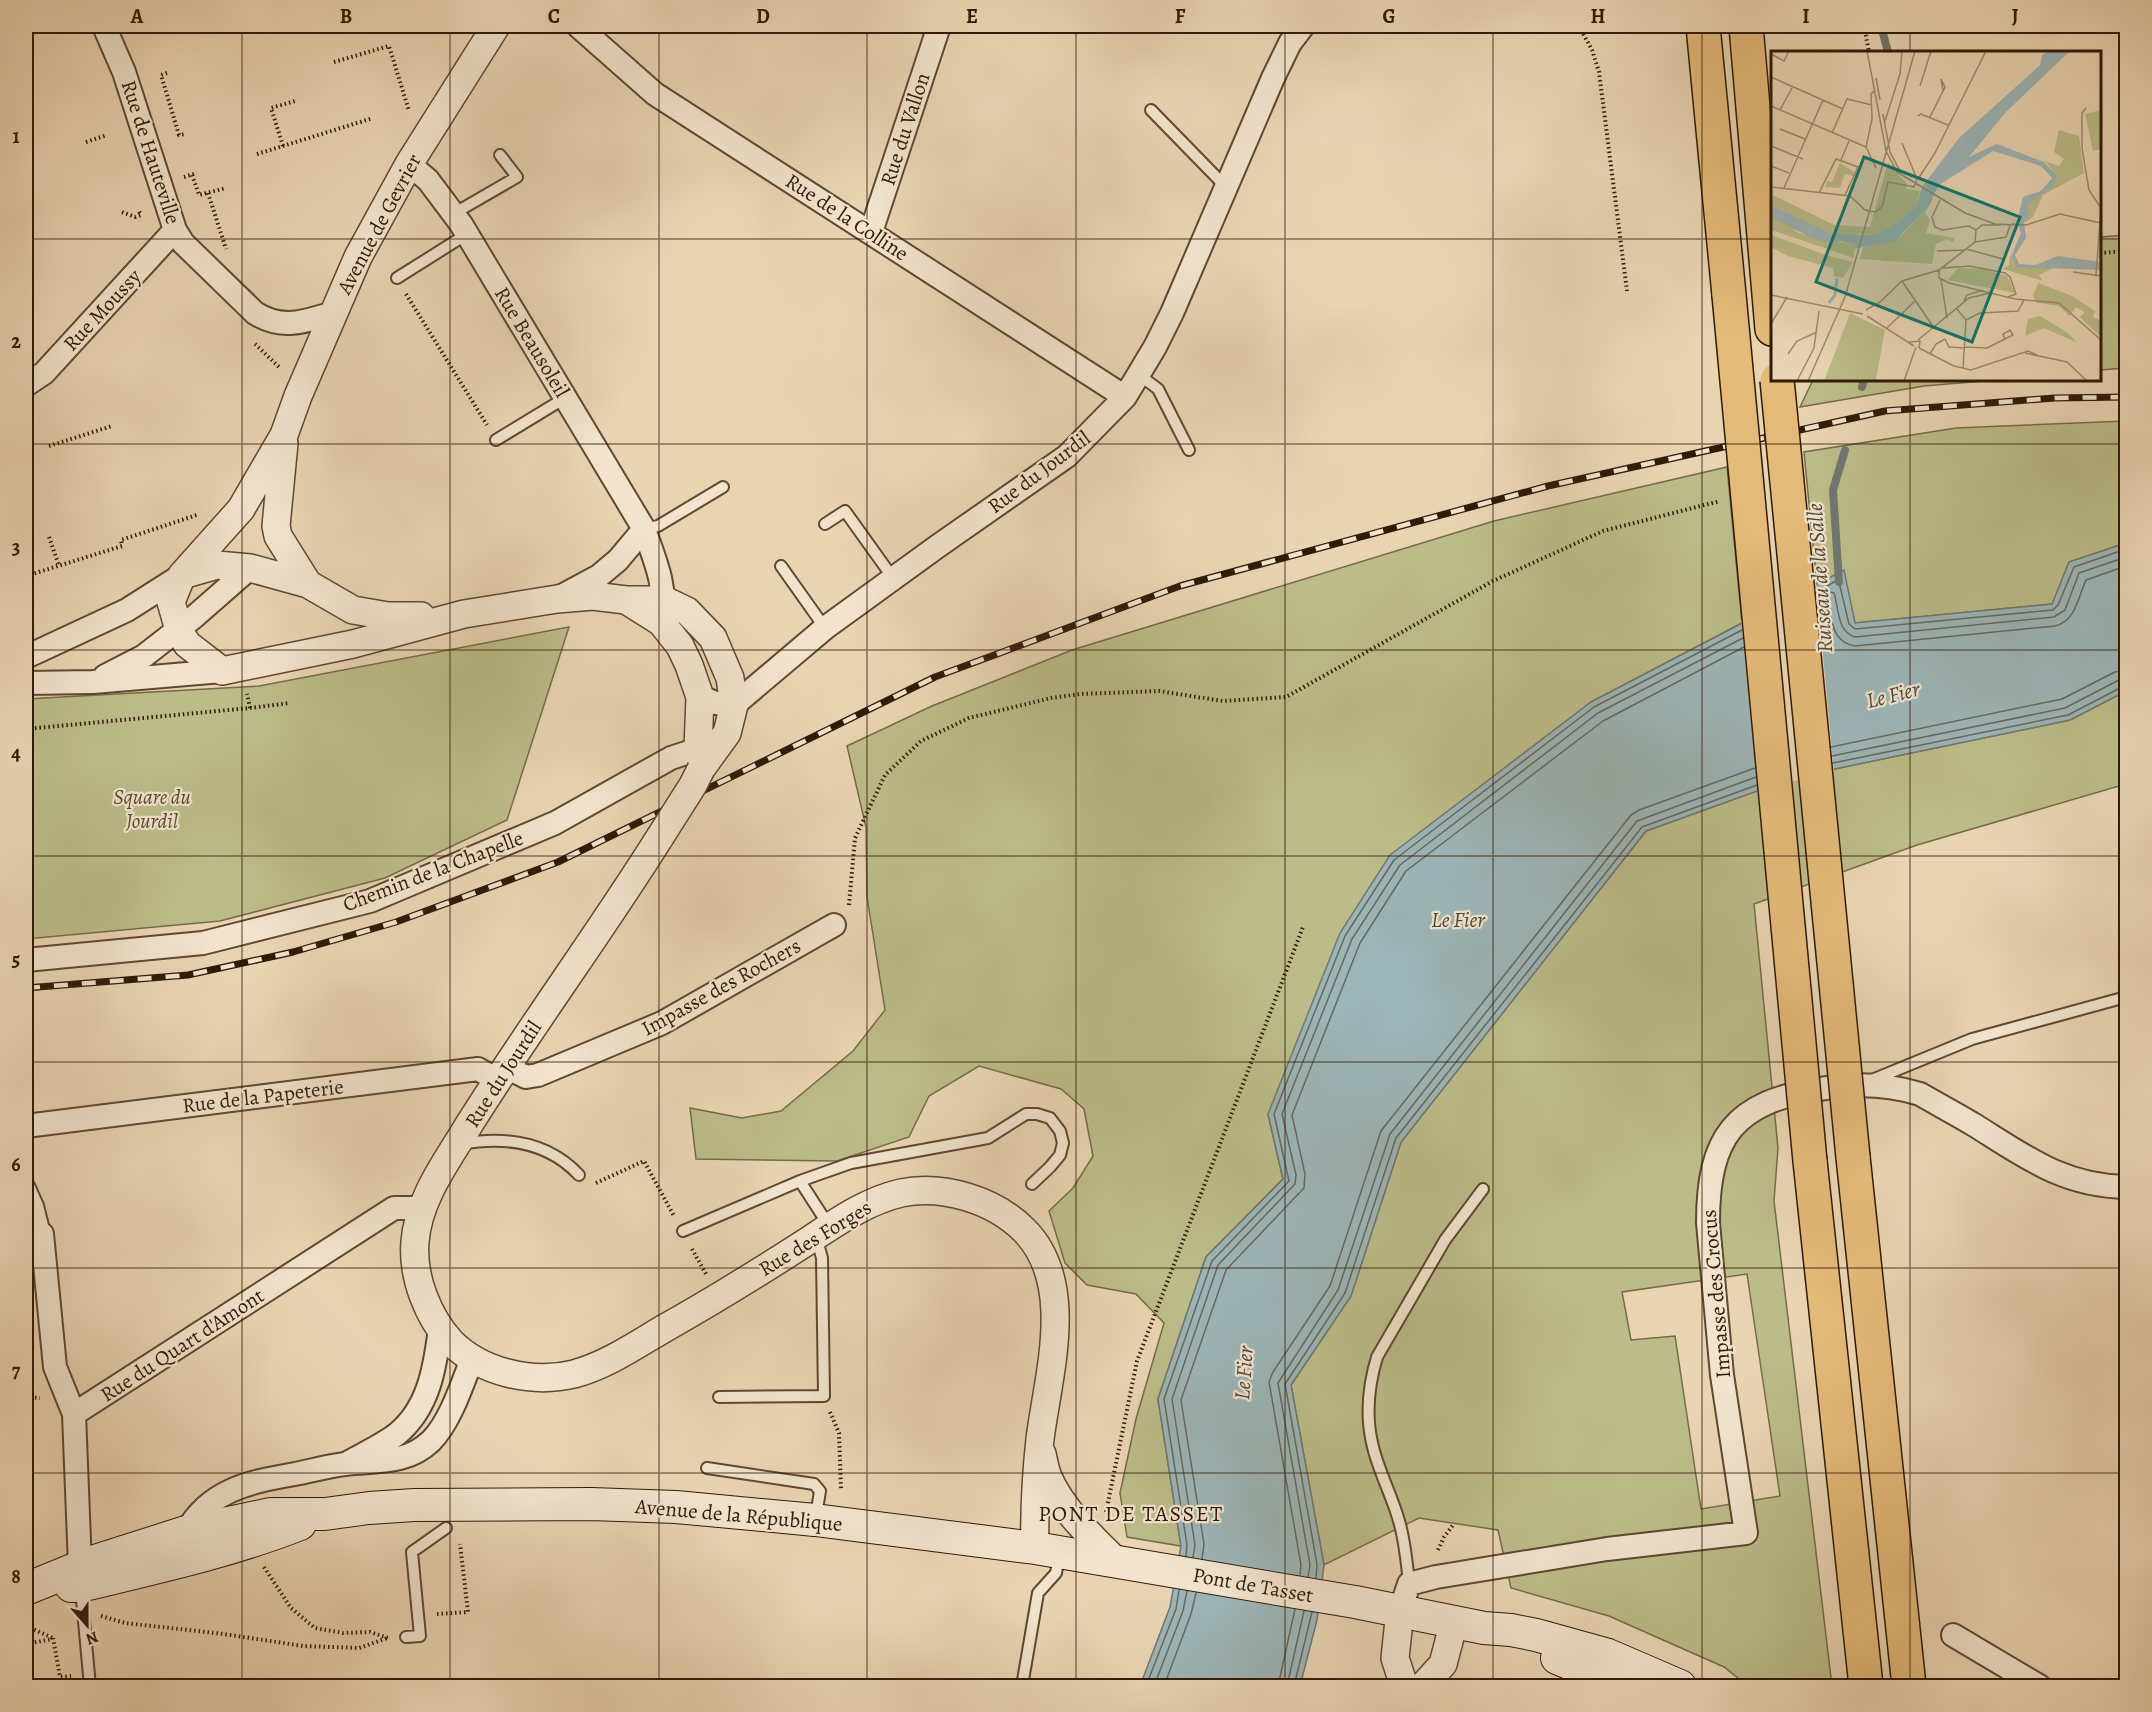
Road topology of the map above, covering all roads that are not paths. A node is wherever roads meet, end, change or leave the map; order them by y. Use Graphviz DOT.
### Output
graph roads {
  1 [pos="104,26"];
  2 [pos="496,26"];
  3 [pos="578,26"];
  4 [pos="939,26"];
  5 [pos="1304,26"];
  6 [pos="1703,26"];
  7 [pos="1746,26"];
  8 [pos="1151,110"];
  9 [pos="500,155"];
  10 [pos="409,164"];
  11 [pos="1226,187"];
  12 [pos="453,214"];
  13 [pos="175,230"];
  14 [pos="871,232"];
  15 [pos="467,234"];
  16 [pos="396,278"];
  17 [pos="1771,310"];
  18 [pos="333,314"];
  19 [pos="1138,374"];
  20 [pos="1777,381"];
  21 [pos="26,385"];
  22 [pos="1125,397"];
  23 [pos="566,398"];
  24 [pos="284,435"];
  25 [pos="496,440"];
  26 [pos="1189,450"];
  27 [pos="723,487"];
  28 [pos="825,524"];
  29 [pos="644,529"];
  30 [pos="278,536"];
  31 [pos="781,566"];
  32 [pos="249,568"];
  33 [pos="182,575"];
  34 [pos="893,578"];
  35 [pos="308,584"];
  36 [pos="557,599"];
  37 [pos="663,611"];
  38 [pos="464,614"];
  39 [pos="825,628"];
  40 [pos="179,630"];
  41 [pos="26,657"];
  42 [pos="233,669"];
  43 [pos="93,682"];
  44 [pos="26,683"];
  45 [pos="700,697"];
  46 [pos="734,705"];
  47 [pos="705,755"];
  48 [pos="834,924"];
  49 [pos="26,960"];
  50 [pos="2127,997"];
  51 [pos="502,1074"];
  52 [pos="1860,1085"];
  53 [pos="26,1126"];
  54 [pos="458,1144"];
  55 [pos="579,1175"];
  56 [pos="800,1181"];
  57 [pos="1032,1184"];
  58 [pos="26,1186"];
  59 [pos="2127,1187"];
  60 [pos="1483,1189"];
  61 [pos="422,1208"];
  62 [pos="683,1231"];
  63 [pos="823,1231"];
  64 [pos="42,1233"];
  65 [pos="440,1329"];
  66 [pos="472,1359"];
  67 [pos="719,1397"];
  68 [pos="74,1414"];
  69 [pos="1040,1444"];
  70 [pos="345,1464"];
  71 [pos="707,1468"];
  72 [pos="325,1514"];
  73 [pos="815,1520"];
  74 [pos="446,1528"];
  75 [pos="186,1532"];
  76 [pos="1047,1550"];
  77 [pos="1116,1561"];
  78 [pos="169,1565"];
  79 [pos="1151,1567"];
  80 [pos="30,1588"];
  81 [pos="81,1588"];
  82 [pos="1405,1598"];
  83 [pos="1454,1622"];
  84 [pos="1484,1628"];
  85 [pos="1953,1635"];
  86 [pos="406,1637"];
  87 [pos="90,1686"];
  88 [pos="1022,1686"];
  89 [pos="1404,1686"];
  90 [pos="1423,1686"];
  91 [pos="1619,1686"];
  92 [pos="1680,1686"];
  93 [pos="1866,1686"];
  94 [pos="1909,1686"];
  95 [pos="2039,1686"];
  1 -- 13 [label="street, Rue de Hauteville"];
  2 -- 10 [label="street, Avenue de Gevrier"];
  3 -- 14 [label="street, Rue de la Colline"];
  4 -- 14 [label="street, Rue du Vallon"];
  5 -- 11 [label="street, Rue du Jourdil"];
  6 -- 93 [label="highway, bridge"];
  7 -- 17 [label="highway"];
  8 -- 11 [label="lane"];
  9 -- 12 [label="lane"];
  10 -- 12 [label="street, Rue Beausoleil"];
  10 -- 18 [label="street, Avenue de Gevrier"];
  11 -- 19 [label="street, Rue du Jourdil"];
  12 -- 15 [label="street, Rue Beausoleil"];
  13 -- 18 [label="street, Rue de Hauteville"];
  13 -- 21 [label="street, Rue Moussy"];
  14 -- 22 [label="street, Rue de la Colline"];
  15 -- 16 [label="lane"];
  15 -- 23 [label="street, Rue Beausoleil"];
  18 -- 24 [label="street, Avenue de Gevrier"];
  19 -- 22 [label="street, Rue du Jourdil"];
  19 -- 26 [label="lane"];
  20 -- 94 [label="highway, bridge"];
  22 -- 34 [label="street, Rue du Jourdil"];
  23 -- 25 [label="lane"];
  23 -- 29 [label="street, Rue Beausoleil"];
  24 -- 30 [label="street, Avenue de Gevrier"];
  24 -- 33 [label="street, Avenue de Gevrier"];
  27 -- 29 [label="lane"];
  28 -- 34 [label="lane"];
  29 -- 36 [label="street"];
  29 -- 37 [label="street, Rue Beausoleil"];
  30 -- 32 [label="street, Avenue de Gevrier"];
  30 -- 35 [label="street, Avenue de Gevrier"];
  31 -- 39 [label="lane"];
  32 -- 33 [label="street, Avenue de Gevrier"];
  32 -- 35 [label="street, Avenue de Gevrier"];
  32 -- 40 [label="street, Avenue de Gevrier"];
  33 -- 40 [label="street, Avenue de Gevrier"];
  33 -- 41 [label="street, Avenue de Gevrier"];
  34 -- 39 [label="street, Rue du Jourdil"];
  35 -- 38 [label="street, Avenue de Gevrier"];
  36 -- 37 [label="street, Avenue de Gevrier"];
  36 -- 38 [label="street, Avenue de Gevrier"];
  37 -- 45 [label="street, Avenue de Gevrier"];
  37 -- 46 [label="street, Avenue de Gevrier"];
  38 -- 42 [label="street, Avenue de Gevrier"];
  39 -- 46 [label="street, Rue du Jourdil"];
  40 -- 42 [label="street, Avenue de Gevrier"];
  40 -- 43 [label="street, Avenue de Gevrier"];
  42 -- 43 [label="street, Avenue de Gevrier"];
  43 -- 44 [label="street, Avenue de Gevrier"];
  45 -- 46 [label="street"];
  45 -- 47 [label="street"];
  46 -- 47 [label="street"];
  47 -- 49 [label="street, Chemin de la Chapelle"];
  47 -- 51 [label="street, Rue du Jourdil, bridge"];
  48 -- 51 [label="street, Impasse des Rochers"];
  50 -- 52 [label="lane"];
  51 -- 53 [label="street, Rue de la Papeterie"];
  51 -- 54 [label="street, Rue du Jourdil"];
  52 -- 59 [label="street, Impasse des Crocus"];
  52 -- 82 [label="street, Impasse des Crocus"];
  54 -- 55 [label="lane"];
  54 -- 61 [label="street, Rue du Jourdil"];
  56 -- 57 [label="lane"];
  56 -- 62 [label="lane"];
  56 -- 63 [label="lane"];
  58 -- 64 [label="street"];
  60 -- 82 [label="lane"];
  61 -- 65 [label="street, Rue du Jourdil"];
  61 -- 68 [label="street, Rue du Quart d'Amont"];
  63 -- 66 [label="street, Rue des Forges"];
  63 -- 67 [label="lane"];
  63 -- 69 [label="street, Rue des Forges"];
  64 -- 68 [label="street"];
  65 -- 66 [label="street, Rue du Jourdil"];
  65 -- 70 [label="street"];
  66 -- 70 [label="street"];
  68 -- 81 [label="street"];
  69 -- 76 [label="street, Rue des Forges"];
  69 -- 77 [label="street, Rue des Forges"];
  70 -- 75 [label="street"];
  71 -- 73 [label="lane"];
  72 -- 73 [label="main road, Avenue de la République"];
  72 -- 75 [label="main road, Avenue de la République"];
  72 -- 78 [label="main road, Avenue de la République"];
  73 -- 76 [label="main road, Avenue de la République"];
  74 -- 86 [label="lane"];
  75 -- 78 [label="street"];
  75 -- 81 [label="main road, Avenue de la République"];
  76 -- 77 [label="main road, Avenue de la République"];
  76 -- 88 [label="lane"];
  77 -- 79 [label="main road, Avenue de la République"];
  78 -- 81 [label="main road, Avenue de la République"];
  79 -- 82 [label="main road, Pont de Tasset"];
  80 -- 81 [label="main road, Avenue de la République"];
  81 -- 87 [label="lane"];
  82 -- 83 [label="main road, Pont de Tasset"];
  82 -- 89 [label="street"];
  83 -- 84 [label="main road, Pont de Tasset"];
  83 -- 90 [label="street"];
  84 -- 91 [label="main road"];
  84 -- 92 [label="main road"];
  85 -- 95 [label="street"];
}
